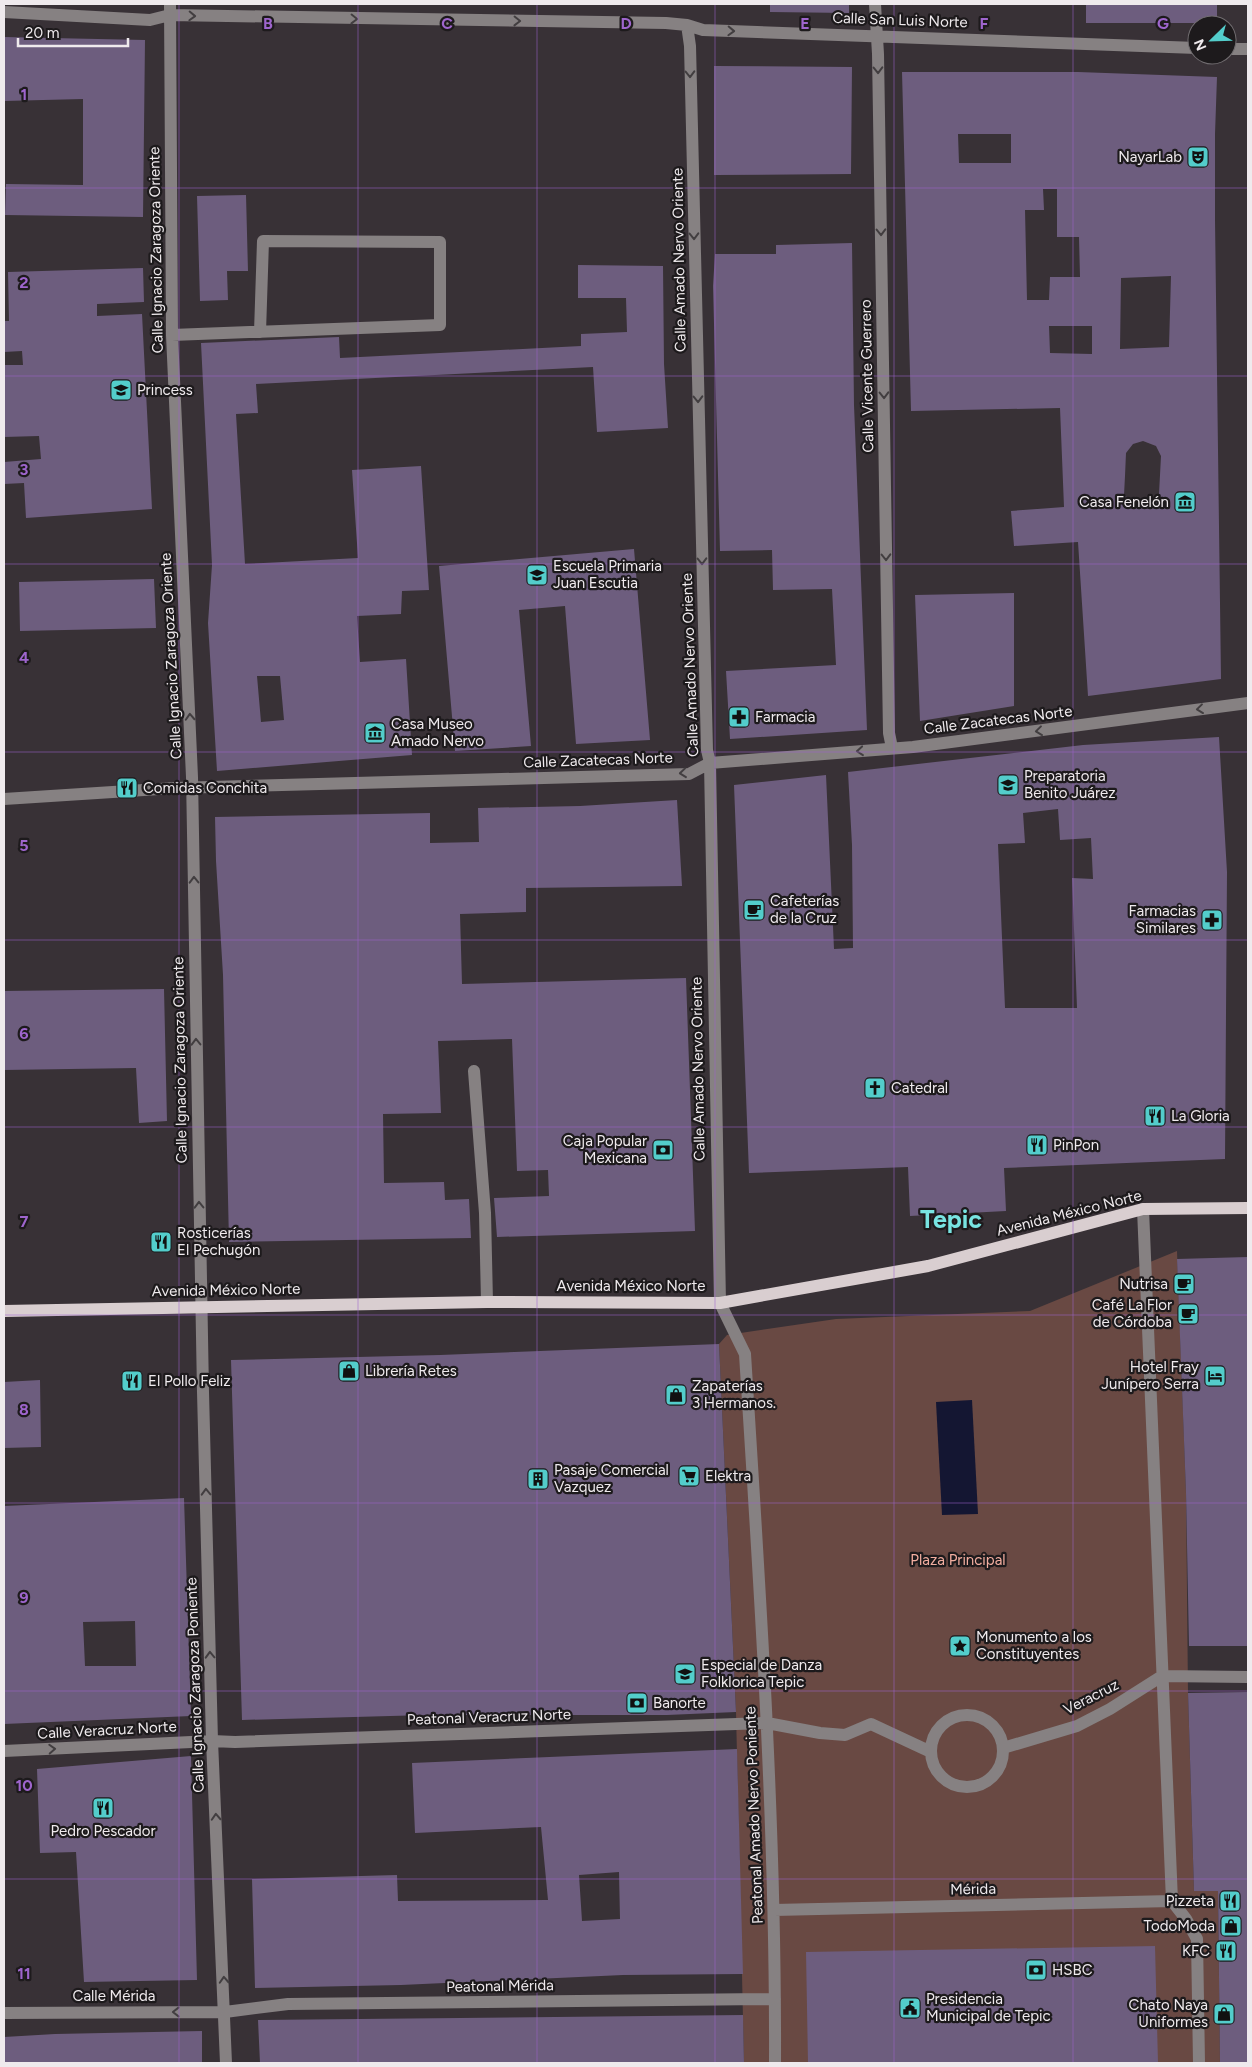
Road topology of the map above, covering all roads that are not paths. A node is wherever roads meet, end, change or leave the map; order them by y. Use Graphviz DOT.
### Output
graph roads {
  1 [pos="875,4"];
  2 [pos="170,9"];
  3 [pos="4,12"];
  4 [pos="687,25"];
  5 [pos="877,36"];
  6 [pos="1187,48"];
  7 [pos="260,332"];
  8 [pos="172,335"];
  9 [pos="1248,703"];
  10 [pos="892,748"];
  11 [pos="710,763"];
  12 [pos="192,788"];
  13 [pos="4,799"];
  14 [pos="474,1071"];
  15 [pos="1248,1208"];
  16 [pos="1143,1209"];
  17 [pos="487,1302"];
  18 [pos="720,1303"];
  19 [pos="201,1306"];
  20 [pos="4,1311"];
  21 [pos="1162,1676"];
  22 [pos="1248,1677"];
  23 [pos="768,1723"];
  24 [pos="212,1741"];
  25 [pos="1003,1748"];
  26 [pos="4,1751"];
  27 [pos="931,1752"];
  28 [pos="1172,1901"];
  29 [pos="774,1910"];
  30 [pos="775,2000"];
  31 [pos="225,2012"];
  32 [pos="4,2013"];
  33 [pos="226,2063"];
  34 [pos="775,2063"];
  35 [pos="1199,2063"];
  1 -- 5 [label="street, Calle Vicente Guerrero"];
  2 -- 3 [label="street, Calle San Luis Norte"];
  2 -- 4 [label="street, Calle San Luis Norte, one-way"];
  2 -- 8 [label="street, Calle Ignacio Zaragoza Oriente"];
  4 -- 5 [label="street, Calle San Luis Norte, one-way"];
  4 -- 11 [label="street, Calle Amado Nervo Oriente, one-way"];
  5 -- 6 [label="street, Calle San Luis Norte"];
  5 -- 10 [label="street, Calle Vicente Guerrero, one-way"];
  7 -- 7 [label="street"];
  7 -- 8 [label="street"];
  12 -- 8 [label="street, Calle Ignacio Zaragoza Oriente, one-way"];
  9 -- 10 [label="street, Calle Zacatecas Norte, one-way"];
  10 -- 11 [label="street, Calle Zacatecas Norte, one-way"];
  11 -- 12 [label="street, Calle Zacatecas Norte, one-way"];
  11 -- 18 [label="street, Calle Amado Nervo Oriente"];
  12 -- 13 [label="street, Calle Zacatecas Norte"];
  19 -- 12 [label="street, Calle Ignacio Zaragoza Oriente, one-way"];
  14 -- 17 [label="street"];
  15 -- 16 [label="main road, Avenida México Norte"];
  16 -- 18 [label="main road, Avenida México Norte"];
  16 -- 21 [label="street"];
  17 -- 18 [label="main road, Avenida México Norte"];
  17 -- 19 [label="main road, Avenida México Norte"];
  18 -- 23 [label="street, Peatonal Amado Nervo Poniente"];
  19 -- 20 [label="main road, Avenida México Norte"];
  24 -- 19 [label="street, Calle Ignacio Zaragoza Poniente, one-way"];
  21 -- 22 [label="street"];
  21 -- 25 [label="street, Veracruz"];
  21 -- 28 [label="street"];
  23 -- 24 [label="street, Peatonal Veracruz Norte"];
  23 -- 27 [label="street"];
  23 -- 29 [label="street, Peatonal Amado Nervo Poniente"];
  26 -- 24 [label="street, Calle Veracruz Norte, one-way"];
  31 -- 24 [label="street, Calle Ignacio Zaragoza Poniente, one-way"];
  25 -- 27 [label="street"];
  25 -- 27 [label="street"];
  28 -- 29 [label="street, Mérida"];
  28 -- 35 [label="street"];
  29 -- 30 [label="street, Peatonal Amado Nervo Poniente"];
  30 -- 31 [label="street, Peatonal Mérida"];
  30 -- 34 [label="street, Peatonal Amado Nervo Poniente"];
  31 -- 32 [label="street, Calle Mérida, one-way"];
  31 -- 33 [label="street, Calle Ignacio Zaragoza Poniente"];
}
